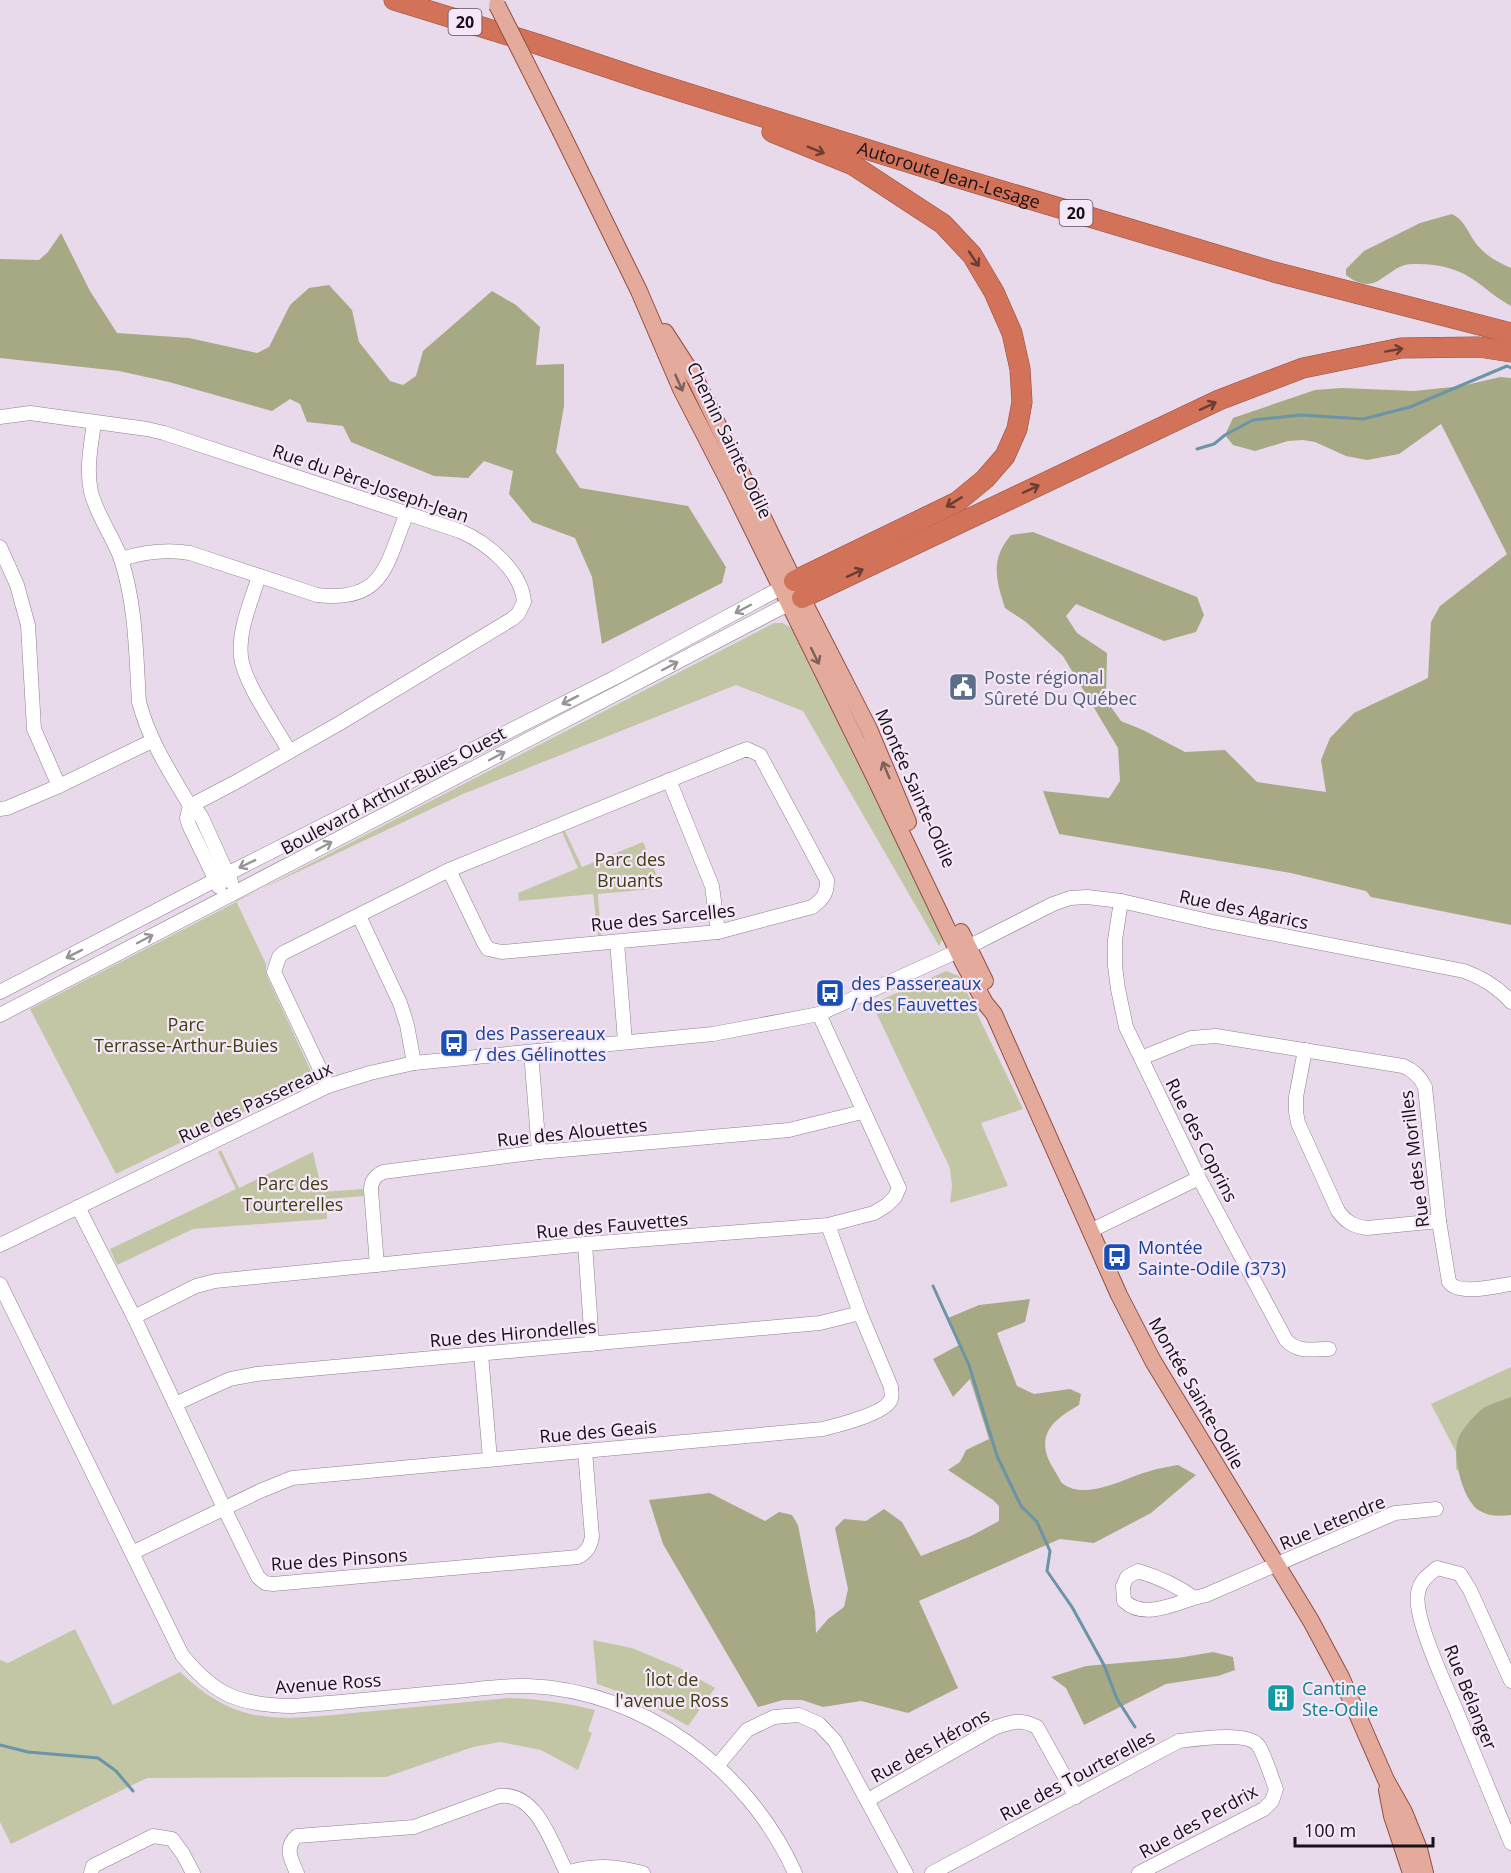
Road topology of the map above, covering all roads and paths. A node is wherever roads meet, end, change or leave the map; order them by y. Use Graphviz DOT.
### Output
graph roads {
  1 [pos="394,0"];
  2 [pos="426,0"];
  3 [pos="496,2"];
  4 [pos="537,44"];
  5 [pos="645,80"];
  6 [pos="1511,333"];
  7 [pos="1511,352"];
  8 [pos="0,417"];
  9 [pos="94,423"];
  10 [pos="407,513"];
  11 [pos="0,547"];
  12 [pos="121,559"];
  13 [pos="259,576"];
  14 [pos="792,593"];
  15 [pos="152,741"];
  16 [pos="289,751"];
  17 [pos="669,780"];
  18 [pos="59,786"];
  19 [pos="190,806"];
  20 [pos="0,809"];
  21 [pos="450,870"];
  22 [pos="221,877"];
  23 [pos="230,895"];
  24 [pos="1121,901"];
  25 [pos="359,916"];
  26 [pos="718,932"];
  27 [pos="617,942"];
  28 [pos="963,949"];
  29 [pos="0,992"];
  30 [pos="1511,1002"];
  31 [pos="819,1014"];
  32 [pos="0,1015"];
  33 [pos="625,1041"];
  34 [pos="1305,1050"];
  35 [pos="531,1052"];
  36 [pos="1141,1058"];
  37 [pos="414,1063"];
  38 [pos="328,1086"];
  39 [pos="862,1112"];
  40 [pos="539,1152"];
  41 [pos="1199,1178"];
  42 [pos="78,1207"];
  43 [pos="1439,1221"];
  44 [pos="828,1225"];
  45 [pos="1090,1232"];
  46 [pos="585,1244"];
  47 [pos="0,1245"];
  48 [pos="376,1265"];
  49 [pos="0,1284"];
  50 [pos="1511,1284"];
  51 [pos="860,1313"];
  52 [pos="134,1317"];
  53 [pos="592,1344"];
  54 [pos="1329,1349"];
  55 [pos="481,1354"];
  56 [pos="175,1404"];
  57 [pos="585,1450"];
  58 [pos="490,1459"];
  59 [pos="224,1508"];
  60 [pos="1436,1509"];
  61 [pos="132,1553"];
  62 [pos="1278,1564"];
  63 [pos="1194,1598"];
  64 [pos="1511,1681"];
  65 [pos="1246,1738"];
  66 [pos="717,1766"];
  67 [pos="1386,1780"];
  68 [pos="1076,1797"];
  69 [pos="868,1800"];
  70 [pos="1511,1842"];
  71 [pos="91,1873"];
  72 [pos="193,1873"];
  73 [pos="297,1873"];
  74 [pos="567,1873"];
  75 [pos="643,1873"];
  76 [pos="795,1873"];
  77 [pos="906,1873"];
  78 [pos="932,1873"];
  79 [pos="1139,1873"];
  80 [pos="1411,1873"];
  81 [pos="1425,1873"];
  1 -- 4 [label="highway, Autoroute Jean-Lesage / 20"];
  2 -- 4 [label="highway"];
  3 -- 14 [label="main road, Chemin Sainte-Odile, bridge"];
  4 -- 5 [label="highway, Autoroute Jean-Lesage / 20"];
  5 -- 6 [label="highway, Autoroute Jean-Lesage / 20"];
  5 -- 14 [label="highway, one-way"];
  14 -- 7 [label="highway, one-way"];
  8 -- 9 [label="street, Rue du Père-Joseph-Jean"];
  9 -- 10 [label="street, Rue du Père-Joseph-Jean"];
  9 -- 12 [label="street"];
  10 -- 13 [label="street"];
  10 -- 16 [label="street, Rue du Père-Joseph-Jean"];
  11 -- 18 [label="street"];
  12 -- 13 [label="street"];
  12 -- 15 [label="street"];
  13 -- 16 [label="street"];
  14 -- 22 [label="street, Boulevard Arthur-Buies Ouest, one-way"];
  23 -- 14 [label="street, Boulevard Arthur-Buies Ouest, one-way"];
  14 -- 28 [label="main road, Montée Sainte-Odile"];
  15 -- 18 [label="street"];
  15 -- 19 [label="street"];
  16 -- 19 [label="street, Rue du Père-Joseph-Jean"];
  17 -- 21 [label="street, Rue des Sarcelles"];
  17 -- 26 [label="street"];
  17 -- 26 [label="street, Rue des Sarcelles"];
  18 -- 20 [label="street"];
  19 -- 22 [label="street"];
  21 -- 25 [label="street, Rue des Sarcelles"];
  21 -- 27 [label="street, Rue des Sarcelles"];
  22 -- 23 [label="street"];
  22 -- 29 [label="street, Boulevard Arthur-Buies Ouest, one-way"];
  32 -- 23 [label="street, Boulevard Arthur-Buies Ouest, one-way"];
  24 -- 28 [label="street, Rue des Agarics"];
  24 -- 30 [label="street, Rue des Agarics"];
  24 -- 36 [label="street, Rue des Coprins"];
  25 -- 37 [label="street"];
  25 -- 38 [label="street, Rue des Sarcelles"];
  26 -- 27 [label="street, Rue des Sarcelles"];
  27 -- 33 [label="street"];
  28 -- 31 [label="street, Rue des Passereaux"];
  28 -- 45 [label="main road, Montée Sainte-Odile"];
  31 -- 33 [label="street, Rue des Passereaux"];
  31 -- 39 [label="street, Rue des Fauvettes"];
  33 -- 35 [label="street, Rue des Passereaux"];
  34 -- 36 [label="street, Rue des Morilles"];
  34 -- 43 [label="street, Rue des Morilles"];
  34 -- 43 [label="street"];
  35 -- 37 [label="street, Rue des Passereaux"];
  35 -- 40 [label="street"];
  36 -- 41 [label="street, Rue des Coprins"];
  37 -- 38 [label="street, Rue des Passereaux"];
  38 -- 42 [label="street, Rue des Passereaux"];
  39 -- 40 [label="street, Rue des Alouettes"];
  39 -- 44 [label="street, Rue des Fauvettes"];
  40 -- 48 [label="street, Rue des Alouettes"];
  41 -- 45 [label="street"];
  41 -- 54 [label="street, Rue des Coprins"];
  42 -- 47 [label="street, Rue des Passereaux"];
  42 -- 52 [label="street, Rue des Pinsons"];
  43 -- 50 [label="street, Rue des Morilles"];
  44 -- 46 [label="street, Rue des Fauvettes"];
  44 -- 51 [label="street, Rue des Geais"];
  45 -- 62 [label="main road, Montée Sainte-Odile"];
  46 -- 48 [label="street, Rue des Fauvettes"];
  46 -- 53 [label="street"];
  48 -- 52 [label="street, Rue des Fauvettes"];
  49 -- 61 [label="street, Avenue Ross"];
  51 -- 53 [label="street, Rue des Hirondelles"];
  51 -- 57 [label="street, Rue des Geais"];
  52 -- 56 [label="street, Rue des Pinsons"];
  53 -- 55 [label="street, Rue des Hirondelles"];
  55 -- 56 [label="street, Rue des Hirondelles"];
  55 -- 58 [label="street"];
  56 -- 59 [label="street, Rue des Pinsons"];
  57 -- 58 [label="street, Rue des Geais"];
  57 -- 59 [label="street, Rue des Pinsons"];
  58 -- 59 [label="street, Rue des Geais"];
  59 -- 61 [label="street, Rue des Geais"];
  60 -- 62 [label="street, Rue Letendre"];
  61 -- 66 [label="street, Avenue Ross"];
  62 -- 63 [label="street, Rue Letendre"];
  62 -- 67 [label="main road, Montée Sainte-Odile"];
  63 -- 63 [label="street, Rue Letendre"];
  64 -- 70 [label="street, Rue Bélanger"];
  65 -- 68 [label="street, Rue des Tourterelles"];
  65 -- 79 [label="street, Rue des Perdrix"];
  66 -- 69 [label="street"];
  66 -- 76 [label="street, Avenue Ross"];
  67 -- 80 [label="main road, Montée Sainte-Odile"];
  67 -- 81 [label="main road, Montée Sainte-Odile"];
  68 -- 69 [label="street, Rue des Hérons"];
  68 -- 78 [label="street, Rue des Tourterelles"];
  69 -- 77 [label="street"];
  71 -- 72 [label="street"];
  73 -- 74 [label="street"];
  74 -- 75 [label="street"];
}
